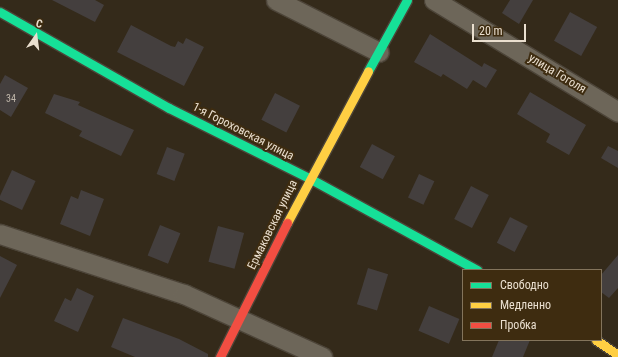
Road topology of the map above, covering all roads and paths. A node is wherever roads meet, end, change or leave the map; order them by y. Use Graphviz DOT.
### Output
graph roads {
  1 [pos="276,0"];
  2 [pos="407,0"];
  3 [pos="434,0"];
  4 [pos="0,12"];
  5 [pos="379,52"];
  6 [pos="618,112"];
  7 [pos="309,178"];
  8 [pos="0,234"];
  9 [pos="475,269"];
  10 [pos="240,319"];
  11 [pos="597,341"];
  12 [pos="618,355"];
  13 [pos="220,357"];
  14 [pos="322,357"];
  1 -- 5 [label="street"];
  2 -- 5 [label="street, Ермаковская улица"];
  3 -- 6 [label="street, улица Гоголя"];
  4 -- 7 [label="street, 1-я Гороховская улица"];
  5 -- 7 [label="street, Ермаковская улица"];
  7 -- 9 [label="street, 1-я Гороховская улица"];
  7 -- 10 [label="street, Ермаковская улица"];
  8 -- 10 [label="street"];
  10 -- 13 [label="street, Ермаковская улица"];
  10 -- 14 [label="street"];
  11 -- 12 [label="street"];
}
